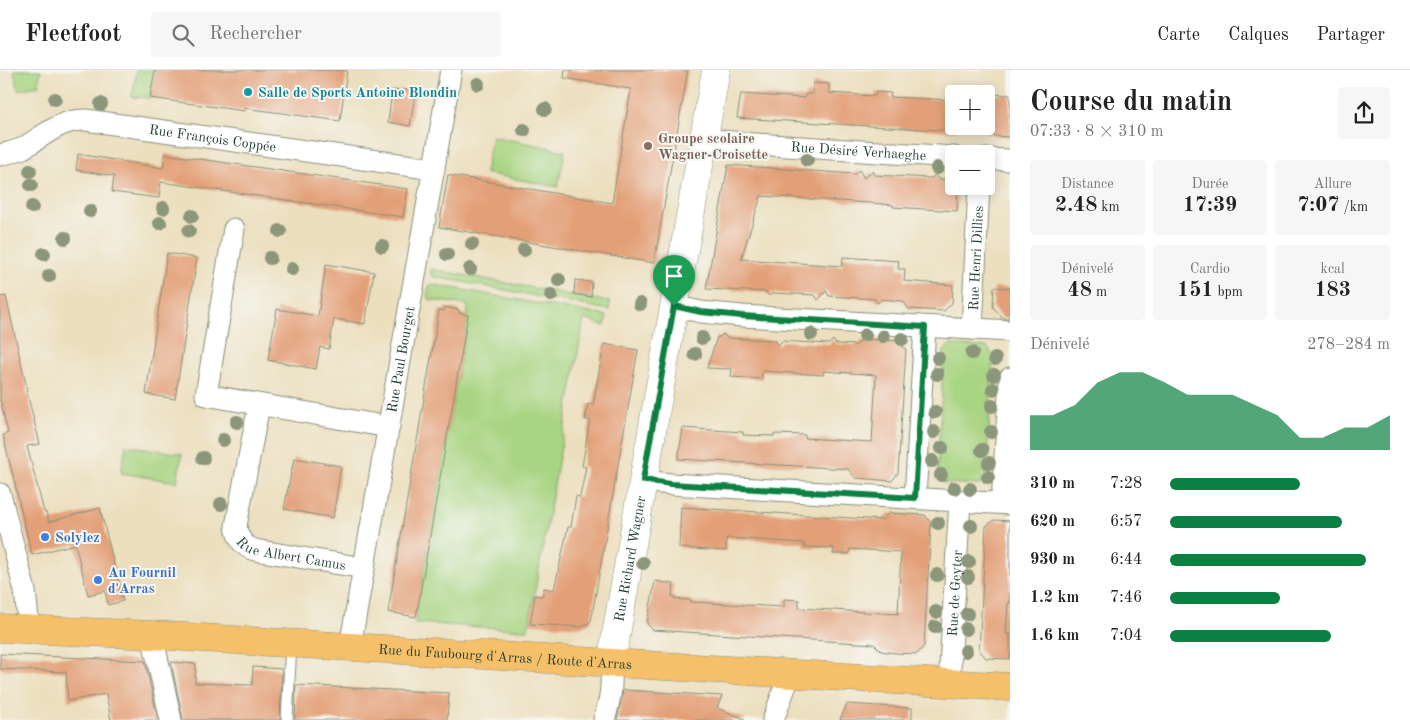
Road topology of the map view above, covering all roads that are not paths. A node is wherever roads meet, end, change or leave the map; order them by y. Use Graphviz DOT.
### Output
graph roads {
  1 [pos="451,70"];
  2 [pos="716,70"];
  3 [pos="704,139"];
  4 [pos="0,155"];
  5 [pos="945,156"];
  6 [pos="995,159"];
  7 [pos="1010,160"];
  8 [pos="434,169"];
  9 [pos="979,195"];
  10 [pos="234,229"];
  11 [pos="674,306"];
  12 [pos="925,327"];
  13 [pos="972,329"];
  14 [pos="1010,331"];
  15 [pos="1010,378"];
  16 [pos="259,404"];
  17 [pos="388,427"];
  18 [pos="643,480"];
  19 [pos="0,494"];
  20 [pos="915,498"];
  21 [pos="960,501"];
  22 [pos="1006,504"];
  23 [pos="364,568"];
  24 [pos="0,628"];
  25 [pos="29,629"];
  26 [pos="152,635"];
  27 [pos="292,644"];
  28 [pos="350,648"];
  29 [pos="611,663"];
  30 [pos="790,674"];
  31 [pos="949,684"];
  32 [pos="1010,687"];
  33 [pos="170,720"];
  34 [pos="287,720"];
  35 [pos="604,720"];
  36 [pos="773,720"];
  1 -- 8 [label="street, Rue Paul Bourget"];
  2 -- 3 [label="street, Rue Richard Wagner"];
  3 -- 5 [label="street, Rue Désiré Verhaeghe"];
  3 -- 11 [label="street, Rue Richard Wagner"];
  4 -- 8 [label="street, Rue François Coppée"];
  6 -- 7 [label="street"];
  8 -- 17 [label="street, Rue Paul Bourget"];
  9 -- 13 [label="street, Rue Henri Dillies"];
  10 -- 16 [label="street"];
  11 -- 12 [label="street"];
  11 -- 18 [label="street, Rue Richard Wagner"];
  12 -- 13 [label="street"];
  12 -- 20 [label="street"];
  13 -- 14 [label="street"];
  15 -- 22 [label="street"];
  16 -- 17 [label="street"];
  16 -- 23 [label="street, Rue Albert Camus"];
  17 -- 23 [label="street, Rue Paul Bourget"];
  18 -- 20 [label="street"];
  18 -- 29 [label="street, Rue Richard Wagner"];
  19 -- 25 [label="street"];
  20 -- 21 [label="street"];
  21 -- 22 [label="street"];
  21 -- 31 [label="street, Rue de Geyter"];
  23 -- 28 [label="street, Rue Paul Bourget"];
  24 -- 25 [label="main road, Rue du Faubourg d'Arras / Route d'Arras"];
  25 -- 26 [label="main road, Rue du Faubourg d'Arras / Route d'Arras"];
  26 -- 27 [label="main road, Rue du Faubourg d'Arras / Route d'Arras"];
  26 -- 33 [label="street"];
  27 -- 28 [label="main road, Rue du Faubourg d'Arras / Route d'Arras"];
  27 -- 34 [label="lane"];
  28 -- 29 [label="main road, Rue du Faubourg d'Arras / Route d'Arras"];
  29 -- 30 [label="main road, Rue du Faubourg d'Arras / Route d'Arras"];
  29 -- 35 [label="street"];
  30 -- 31 [label="main road, Rue du Faubourg d'Arras / Route d'Arras"];
  30 -- 36 [label="street"];
  31 -- 32 [label="main road, Rue du Faubourg d'Arras / Route d'Arras"];
}
